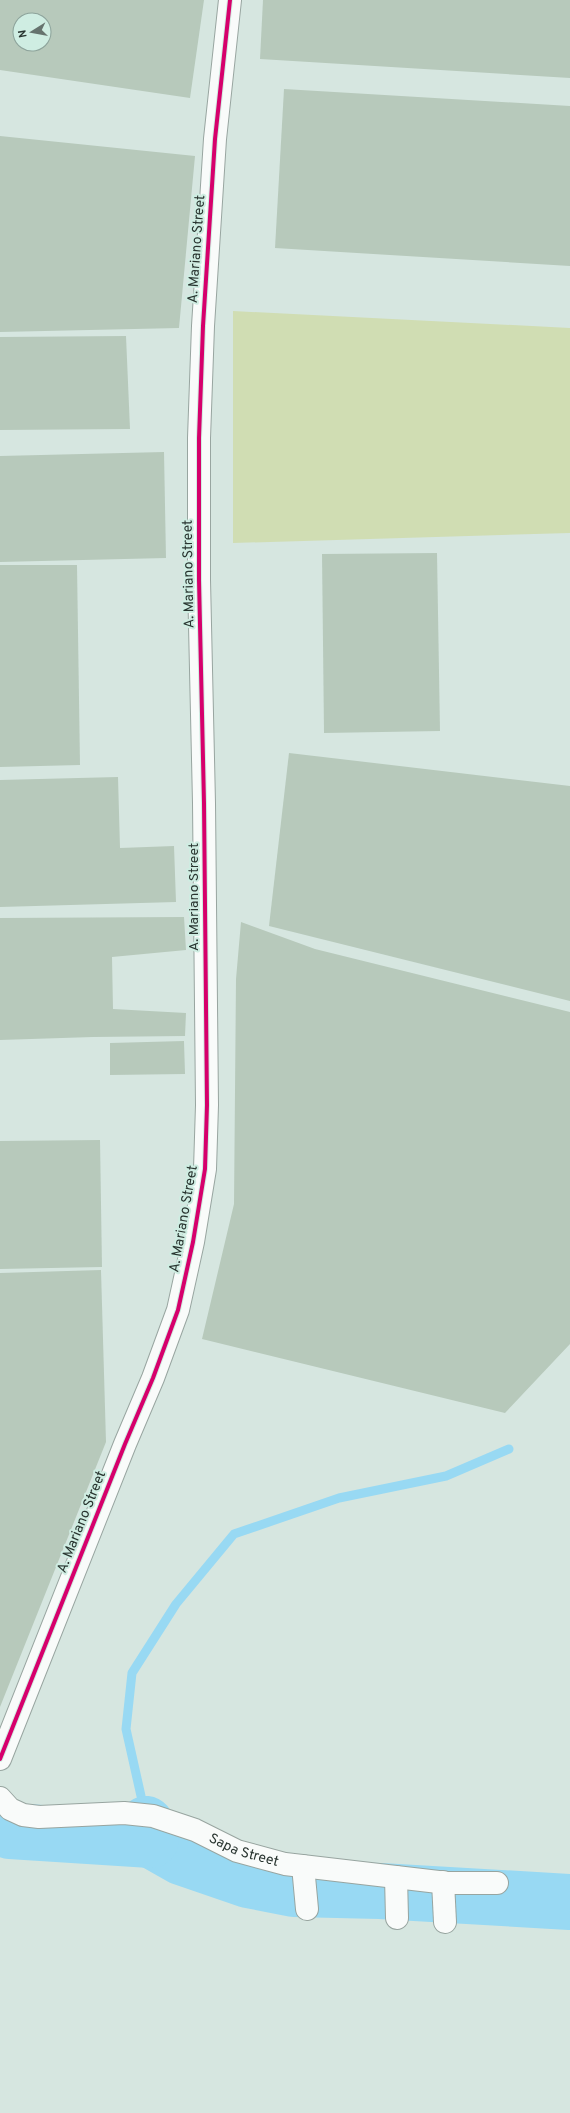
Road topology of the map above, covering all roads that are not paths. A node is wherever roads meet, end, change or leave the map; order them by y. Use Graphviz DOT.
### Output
graph roads {
  1 [pos="230,0"];
  2 [pos="0,1759"];
  3 [pos="0,1798"];
  4 [pos="497,1883"];
  1 -- 2 [label="street, A. Mariano Street"];
  3 -- 4 [label="street, Sapa Street"];
}
